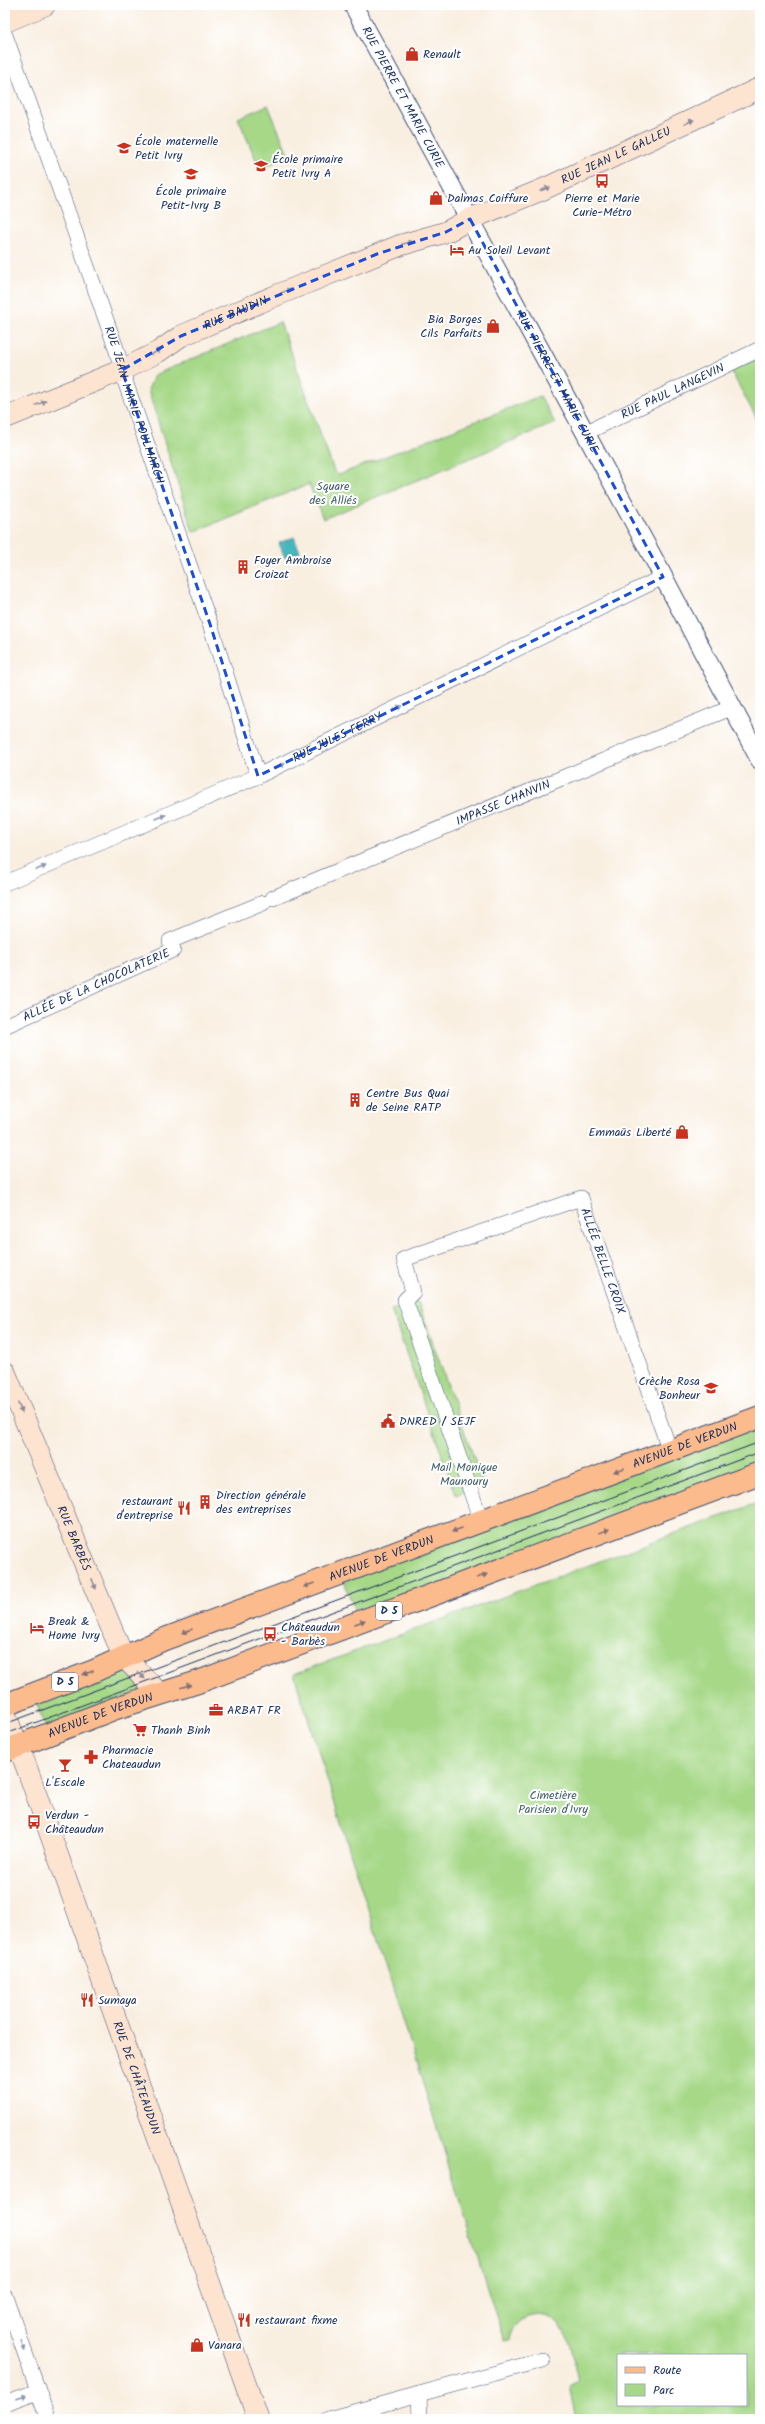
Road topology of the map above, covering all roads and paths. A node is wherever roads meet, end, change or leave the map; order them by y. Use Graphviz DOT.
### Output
graph roads {
  1 [pos="45,5"];
  2 [pos="353,5"];
  3 [pos="5,22"];
  4 [pos="5,35"];
  5 [pos="760,88"];
  6 [pos="470,219"];
  7 [pos="760,349"];
  8 [pos="122,370"];
  9 [pos="5,418"];
  10 [pos="585,433"];
  11 [pos="663,576"];
  12 [pos="733,707"];
  13 [pos="760,760"];
  14 [pos="258,776"];
  15 [pos="5,883"];
  16 [pos="268,901"];
  17 [pos="5,1026"];
  18 [pos="5,1372"];
  19 [pos="760,1417"];
  20 [pos="670,1451"];
  21 [pos="760,1473"];
  22 [pos="482,1521"];
  23 [pos="124,1656"];
  24 [pos="159,1694"];
  25 [pos="5,1705"];
  26 [pos="5,1714"];
  27 [pos="11,1749"];
  28 [pos="5,2296"];
  29 [pos="543,2360"];
  30 [pos="38,2391"];
  31 [pos="419,2394"];
  32 [pos="5,2403"];
  33 [pos="48,2419"];
  34 [pos="258,2419"];
  35 [pos="328,2419"];
  36 [pos="420,2419"];
  1 -- 3 [label="main road"];
  2 -- 6 [label="street, RUE PIERRE ET MARIE CURIE"];
  4 -- 8 [label="street, RUE JEAN-MARIE POULMARCH"];
  6 -- 5 [label="main road, RUE JEAN LE GALLEU, one-way"];
  8 -- 6 [label="main road, RUE BAUDIN, one-way"];
  6 -- 10 [label="street, RUE PIERRE ET MARIE CURIE"];
  7 -- 10 [label="street, RUE PAUL LANGEVIN"];
  9 -- 8 [label="main road, RUE BAUDIN, one-way"];
  8 -- 14 [label="street, RUE JEAN-MARIE POULMARCH"];
  10 -- 11 [label="street, RUE PIERRE ET MARIE CURIE"];
  11 -- 12 [label="street, RUE PIERRE ET MARIE CURIE"];
  14 -- 11 [label="street, RUE JULES FERRY, one-way"];
  12 -- 13 [label="street, RUE PIERRE ET MARIE CURIE"];
  12 -- 16 [label="street, IMPASSE CHANVIN"];
  15 -- 14 [label="street, RUE JULES FERRY, one-way"];
  16 -- 17 [label="street, ALLÉE DE LA CHOCOLATERIE"];
  18 -- 23 [label="main road, RUE BARBÈS, one-way"];
  19 -- 20 [label="main road, AVENUE DE VERDUN / D 5"];
  20 -- 22 [label="main road, AVENUE DE VERDUN / D 5, one-way"];
  20 -- 22 [label="street, ALLÉE BELLE CROIX"];
  24 -- 21 [label="main road, AVENUE DE VERDUN / D 5, one-way"];
  22 -- 23 [label="main road, AVENUE DE VERDUN / D 5, one-way"];
  23 -- 24 [label="main road, RUE BARBÈS, one-way"];
  23 -- 25 [label="main road, AVENUE DE VERDUN / D 5, one-way"];
  24 -- 27 [label="main road, AVENUE DE VERDUN / D 5"];
  26 -- 27 [label="main road, RUE DE CHÂTEAUDUN"];
  27 -- 34 [label="main road, RUE DE CHÂTEAUDUN"];
  28 -- 30 [label="street, one-way"];
  29 -- 31 [label="street"];
  32 -- 30 [label="street, one-way"];
  30 -- 33 [label="street"];
  31 -- 35 [label="street"];
  31 -- 36 [label="street"];
}
